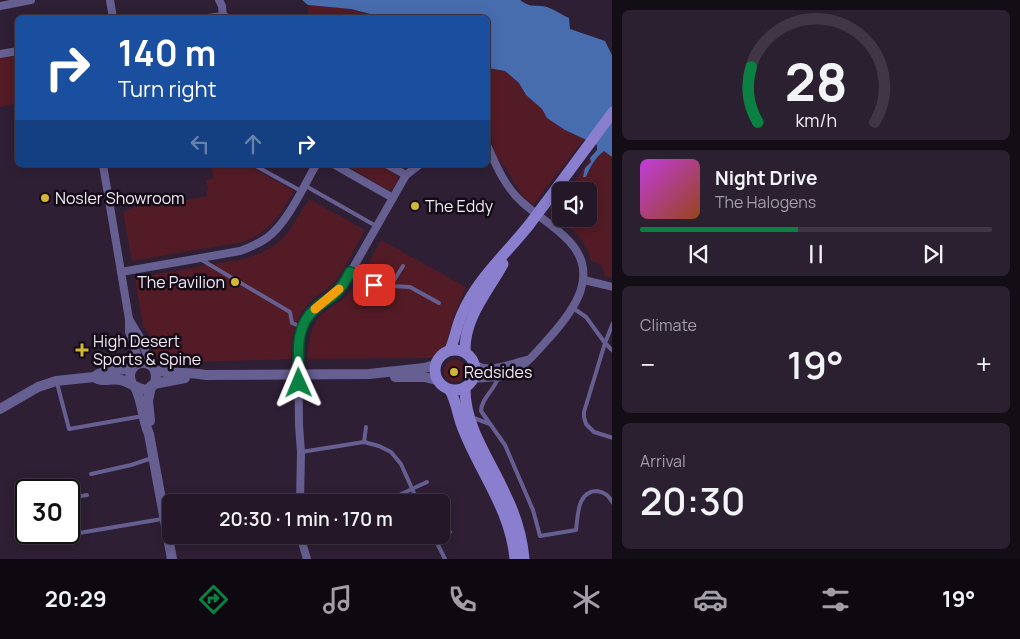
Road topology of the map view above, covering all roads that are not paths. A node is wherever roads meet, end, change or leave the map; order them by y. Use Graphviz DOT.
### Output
graph roads {
  1 [pos="31,0"];
  2 [pos="110,0"];
  3 [pos="219,0"];
  4 [pos="0,6"];
  5 [pos="112,15"];
  6 [pos="224,15"];
  7 [pos="15,52"];
  8 [pos="0,54"];
  9 [pos="612,112"];
  10 [pos="490,152"];
  11 [pos="102,167"];
  12 [pos="258,167"];
  13 [pos="315,167"];
  14 [pos="339,167"];
  15 [pos="392,167"];
  16 [pos="416,167"];
  17 [pos="406,175"];
  18 [pos="302,188"];
  19 [pos="393,198"];
  20 [pos="376,226"];
  21 [pos="512,246"];
  22 [pos="198,258"];
  23 [pos="403,266"];
  24 [pos="121,272"];
  25 [pos="350,272"];
  26 [pos="584,280"];
  27 [pos="392,286"];
  28 [pos="612,287"];
  29 [pos="439,303"];
  30 [pos="572,308"];
  31 [pos="129,319"];
  32 [pos="612,323"];
  33 [pos="302,327"];
  34 [pos="605,343"];
  35 [pos="450,350"];
  36 [pos="612,351"];
  37 [pos="465,352"];
  38 [pos="527,360"];
  39 [pos="475,364"];
  40 [pos="435,365"];
  41 [pos="134,366"];
  42 [pos="152,367"];
  43 [pos="299,374"];
  44 [pos="369,374"];
  45 [pos="205,375"];
  46 [pos="94,377"];
  47 [pos="499,377"];
  48 [pos="474,378"];
  49 [pos="437,380"];
  50 [pos="56,381"];
  51 [pos="133,385"];
  52 [pos="153,385"];
  53 [pos="465,389"];
  54 [pos="450,390"];
  55 [pos="0,409"];
  56 [pos="143,416"];
  57 [pos="469,416"];
  58 [pos="490,424"];
  59 [pos="366,427"];
  60 [pos="150,434"];
  61 [pos="612,438"];
  62 [pos="364,442"];
  63 [pos="301,452"];
  64 [pos="154,457"];
  65 [pos="91,474"];
  66 [pos="427,482"];
  67 [pos="412,488"];
  68 [pos="300,494"];
  69 [pos="401,494"];
  70 [pos="415,494"];
  71 [pos="87,495"];
  72 [pos="80,496"];
  73 [pos="162,502"];
  74 [pos="612,503"];
  75 [pos="162,519"];
  76 [pos="80,533"];
  77 [pos="169,544"];
  78 [pos="302,544"];
  79 [pos="438,544"];
  80 [pos="172,559"];
  81 [pos="307,559"];
  82 [pos="445,559"];
  83 [pos="515,559"];
  84 [pos="524,559"];
  1 -- 4 [label="street"];
  2 -- 5 [label="street"];
  3 -- 6 [label="street"];
  7 -- 8 [label="street"];
  9 -- 21 [label="main road, bridge"];
  10 -- 26 [label="street"];
  11 -- 24 [label="street"];
  12 -- 18 [label="lane"];
  13 -- 18 [label="street"];
  14 -- 19 [label="street"];
  15 -- 17 [label="street"];
  16 -- 17 [label="street"];
  17 -- 19 [label="street"];
  18 -- 20 [label="lane"];
  18 -- 22 [label="street"];
  19 -- 20 [label="street"];
  20 -- 25 [label="street"];
  21 -- 35 [label="main road"];
  21 -- 37 [label="main road"];
  22 -- 24 [label="street"];
  22 -- 33 [label="lane"];
  23 -- 27 [label="lane"];
  24 -- 31 [label="street"];
  25 -- 27 [label="lane"];
  25 -- 33 [label="street"];
  26 -- 28 [label="street"];
  26 -- 30 [label="street"];
  27 -- 29 [label="lane"];
  30 -- 34 [label="lane"];
  30 -- 38 [label="street"];
  31 -- 41 [label="street"];
  31 -- 42 [label="street"];
  32 -- 34 [label="lane"];
  33 -- 43 [label="street"];
  34 -- 36 [label="lane"];
  34 -- 61 [label="lane"];
  35 -- 37 [label="main road"];
  35 -- 40 [label="main road"];
  37 -- 39 [label="main road"];
  38 -- 39 [label="street"];
  38 -- 47 [label="street"];
  39 -- 48 [label="main road"];
  40 -- 44 [label="street"];
  40 -- 49 [label="main road"];
  41 -- 42 [label="street"];
  41 -- 46 [label="street"];
  41 -- 51 [label="street"];
  42 -- 45 [label="street"];
  42 -- 52 [label="street"];
  43 -- 44 [label="street"];
  43 -- 45 [label="street"];
  43 -- 63 [label="street"];
  44 -- 49 [label="street"];
  45 -- 52 [label="street"];
  46 -- 50 [label="street"];
  46 -- 51 [label="street"];
  47 -- 48 [label="street"];
  47 -- 58 [label="lane"];
  48 -- 53 [label="main road"];
  49 -- 54 [label="main road"];
  50 -- 55 [label="street"];
  50 -- 56 [label="lane"];
  51 -- 52 [label="street"];
  51 -- 56 [label="street"];
  52 -- 60 [label="street"];
  53 -- 54 [label="main road"];
  53 -- 57 [label="main road"];
  54 -- 83 [label="main road"];
  56 -- 60 [label="street"];
  57 -- 58 [label="lane"];
  57 -- 84 [label="main road"];
  58 -- 74 [label="lane"];
  59 -- 62 [label="lane"];
  60 -- 64 [label="street"];
  62 -- 63 [label="lane"];
  62 -- 67 [label="lane"];
  63 -- 68 [label="street"];
  64 -- 65 [label="lane"];
  64 -- 73 [label="street"];
  66 -- 67 [label="lane"];
  67 -- 69 [label="lane"];
  67 -- 70 [label="lane"];
  71 -- 72 [label="lane"];
  75 -- 76 [label="lane"];
  77 -- 80 [label="street"];
  78 -- 81 [label="street"];
  79 -- 82 [label="lane"];
}
